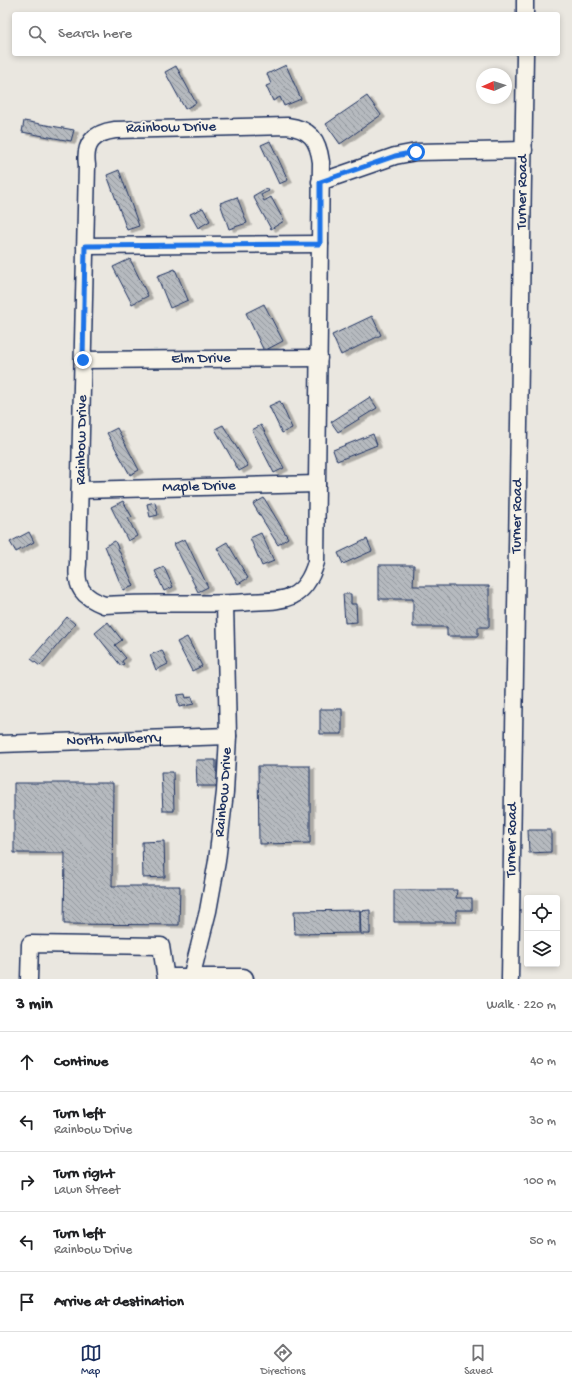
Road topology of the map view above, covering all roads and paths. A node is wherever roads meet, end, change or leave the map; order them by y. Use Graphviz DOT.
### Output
graph roads {
  1 [pos="525,0"];
  2 [pos="525,12"];
  3 [pos="525,56"];
  4 [pos="524,150"];
  5 [pos="320,182"];
  6 [pos="320,244"];
  7 [pos="85,246"];
  8 [pos="319,358"];
  9 [pos="83,360"];
  10 [pos="317,484"];
  11 [pos="80,490"];
  12 [pos="225,604"];
  13 [pos="228,736"];
  14 [pos="0,744"];
  15 [pos="29,979"];
  16 [pos="166,979"];
  17 [pos="182,979"];
  18 [pos="243,979"];
  19 [pos="510,979"];
  1 -- 2 [label="street"];
  3 -- 4 [label="street, Turner Road"];
  4 -- 5 [label="street"];
  4 -- 19 [label="street, Turner Road"];
  5 -- 6 [label="street, Rainbow Drive"];
  5 -- 7 [label="street, Rainbow Drive"];
  6 -- 7 [label="street"];
  6 -- 8 [label="street, Rainbow Drive"];
  7 -- 9 [label="street, Rainbow Drive"];
  8 -- 9 [label="street, Elm Drive"];
  8 -- 10 [label="street, Rainbow Drive"];
  9 -- 11 [label="street, Rainbow Drive"];
  10 -- 11 [label="street, Maple Drive"];
  10 -- 12 [label="street, Rainbow Drive"];
  11 -- 12 [label="street, Rainbow Drive"];
  12 -- 13 [label="street, Rainbow Drive"];
  13 -- 14 [label="street, North Mulberry"];
  13 -- 17 [label="street, Rainbow Drive"];
  15 -- 16 [label="street"];
  17 -- 18 [label="main road"];
}
